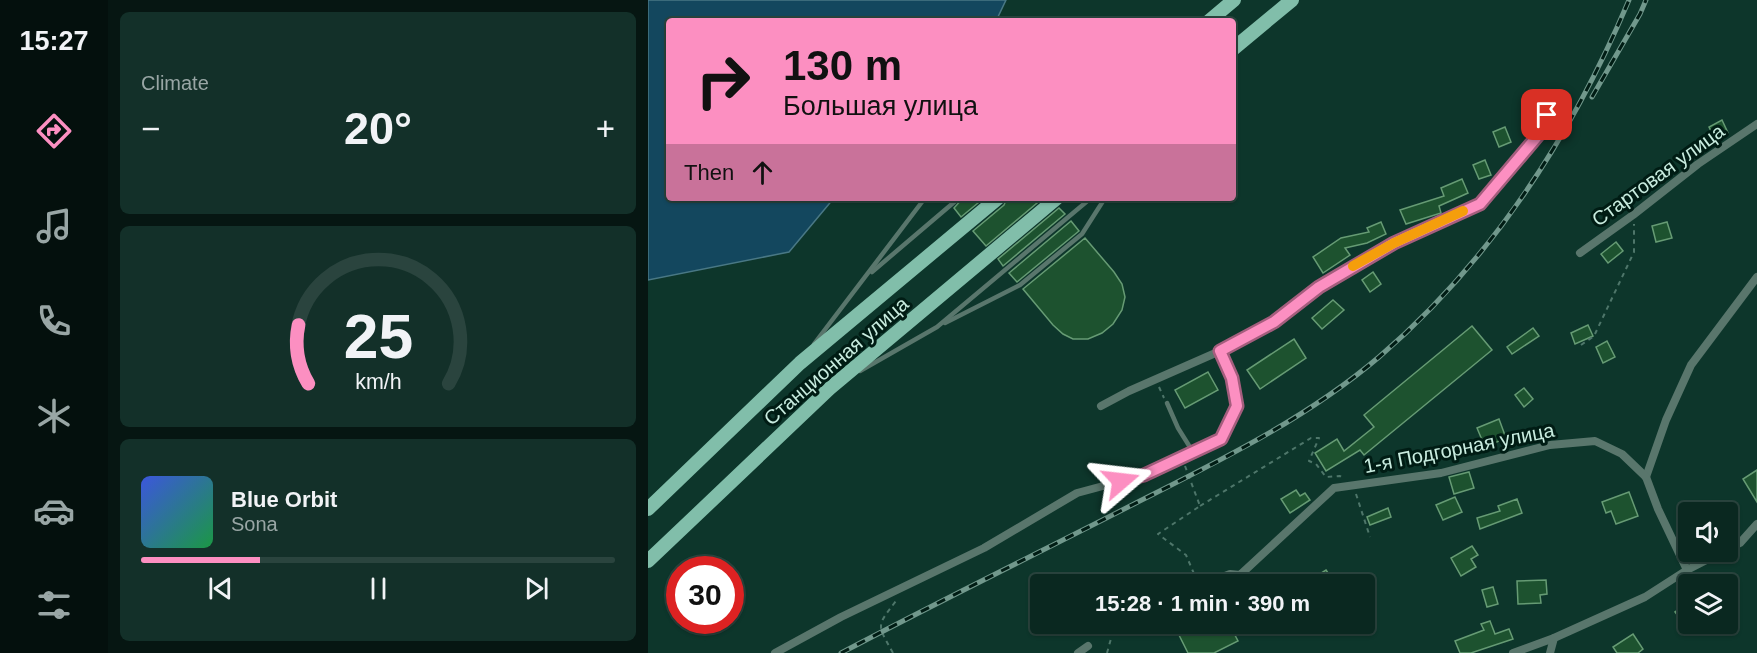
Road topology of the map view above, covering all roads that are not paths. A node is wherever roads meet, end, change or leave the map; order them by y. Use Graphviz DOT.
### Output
graph roads {
  1 [pos="1234,0"];
  2 [pos="1292,0"];
  3 [pos="1213,18"];
  4 [pos="1236,47"];
  5 [pos="1547,115"];
  6 [pos="1757,124"];
  7 [pos="923,201"];
  8 [pos="955,201"];
  9 [pos="994,201"];
  10 [pos="1053,201"];
  11 [pos="1087,201"];
  12 [pos="1103,201"];
  13 [pos="1580,253"];
  14 [pos="866,277"];
  15 [pos="1757,277"];
  16 [pos="937,327"];
  17 [pos="1220,351"];
  18 [pos="800,363"];
  19 [pos="829,389"];
  20 [pos="1167,404"];
  21 [pos="1101,406"];
  22 [pos="1193,453"];
  23 [pos="1646,477"];
  24 [pos="648,509"];
  25 [pos="1757,524"];
  26 [pos="1738,544"];
  27 [pos="648,561"];
  28 [pos="1703,562"];
  29 [pos="1688,570"];
  30 [pos="1241,574"];
  31 [pos="1554,638"];
  32 [pos="1088,646"];
  33 [pos="775,653"];
  34 [pos="1078,653"];
  35 [pos="1514,653"];
  36 [pos="1550,653"];
  1 -- 3 [label="main road"];
  2 -- 4 [label="main road"];
  5 -- 17 [label="street"];
  6 -- 13 [label="street, Стартовая улица"];
  7 -- 14 [label="lane"];
  8 -- 14 [label="lane"];
  9 -- 18 [label="main road, Станционная улица"];
  10 -- 19 [label="main road, Станционная улица"];
  11 -- 16 [label="lane"];
  12 -- 16 [label="lane"];
  14 -- 18 [label="lane"];
  15 -- 23 [label="street"];
  16 -- 19 [label="lane"];
  17 -- 21 [label="street"];
  17 -- 22 [label="street"];
  18 -- 24 [label="main road, Станционная улица"];
  19 -- 27 [label="main road, Станционная улица"];
  20 -- 22 [label="lane"];
  22 -- 33 [label="street"];
  23 -- 29 [label="street, 1-я Подгорная улица"];
  23 -- 30 [label="street, 1-я Подгорная улица"];
  25 -- 26 [label="street"];
  28 -- 29 [label="street"];
  29 -- 31 [label="street"];
  31 -- 35 [label="street"];
  31 -- 36 [label="street"];
  32 -- 34 [label="street"];
}
